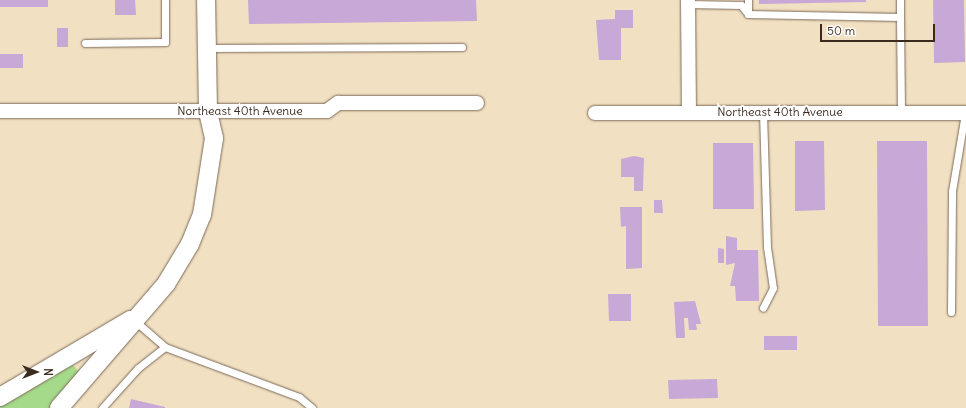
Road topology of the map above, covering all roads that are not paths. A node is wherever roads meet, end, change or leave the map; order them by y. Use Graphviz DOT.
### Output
graph roads {
  1 [pos="165,0"];
  2 [pos="206,0"];
  3 [pos="748,0"];
  4 [pos="900,0"];
  5 [pos="688,2"];
  6 [pos="748,14"];
  7 [pos="900,17"];
  8 [pos="84,43"];
  9 [pos="462,47"];
  10 [pos="207,48"];
  11 [pos="477,103"];
  12 [pos="0,111"];
  13 [pos="208,111"];
  14 [pos="689,112"];
  15 [pos="763,112"];
  16 [pos="901,112"];
  17 [pos="595,113"];
  18 [pos="966,113"];
  19 [pos="764,308"];
  20 [pos="951,312"];
  21 [pos="132,319"];
  22 [pos="165,347"];
  23 [pos="0,397"];
  24 [pos="59,408"];
  25 [pos="102,408"];
  26 [pos="312,408"];
  1 -- 8 [label="lane"];
  2 -- 10 [label="street"];
  3 -- 6 [label="lane"];
  4 -- 7 [label="lane"];
  5 -- 6 [label="lane"];
  5 -- 14 [label="street"];
  6 -- 7 [label="lane"];
  7 -- 16 [label="lane"];
  9 -- 10 [label="lane"];
  10 -- 13 [label="street"];
  11 -- 13 [label="street, Northeast 40th Avenue"];
  12 -- 13 [label="street, Northeast 40th Avenue"];
  13 -- 21 [label="street"];
  14 -- 15 [label="street, Northeast 40th Avenue"];
  14 -- 17 [label="street, Northeast 40th Avenue"];
  15 -- 16 [label="street, Northeast 40th Avenue"];
  15 -- 19 [label="lane"];
  16 -- 18 [label="street, Northeast 40th Avenue"];
  18 -- 20 [label="lane"];
  21 -- 22 [label="lane"];
  21 -- 23 [label="street"];
  21 -- 24 [label="street"];
  22 -- 25 [label="lane"];
  22 -- 26 [label="lane"];
}
